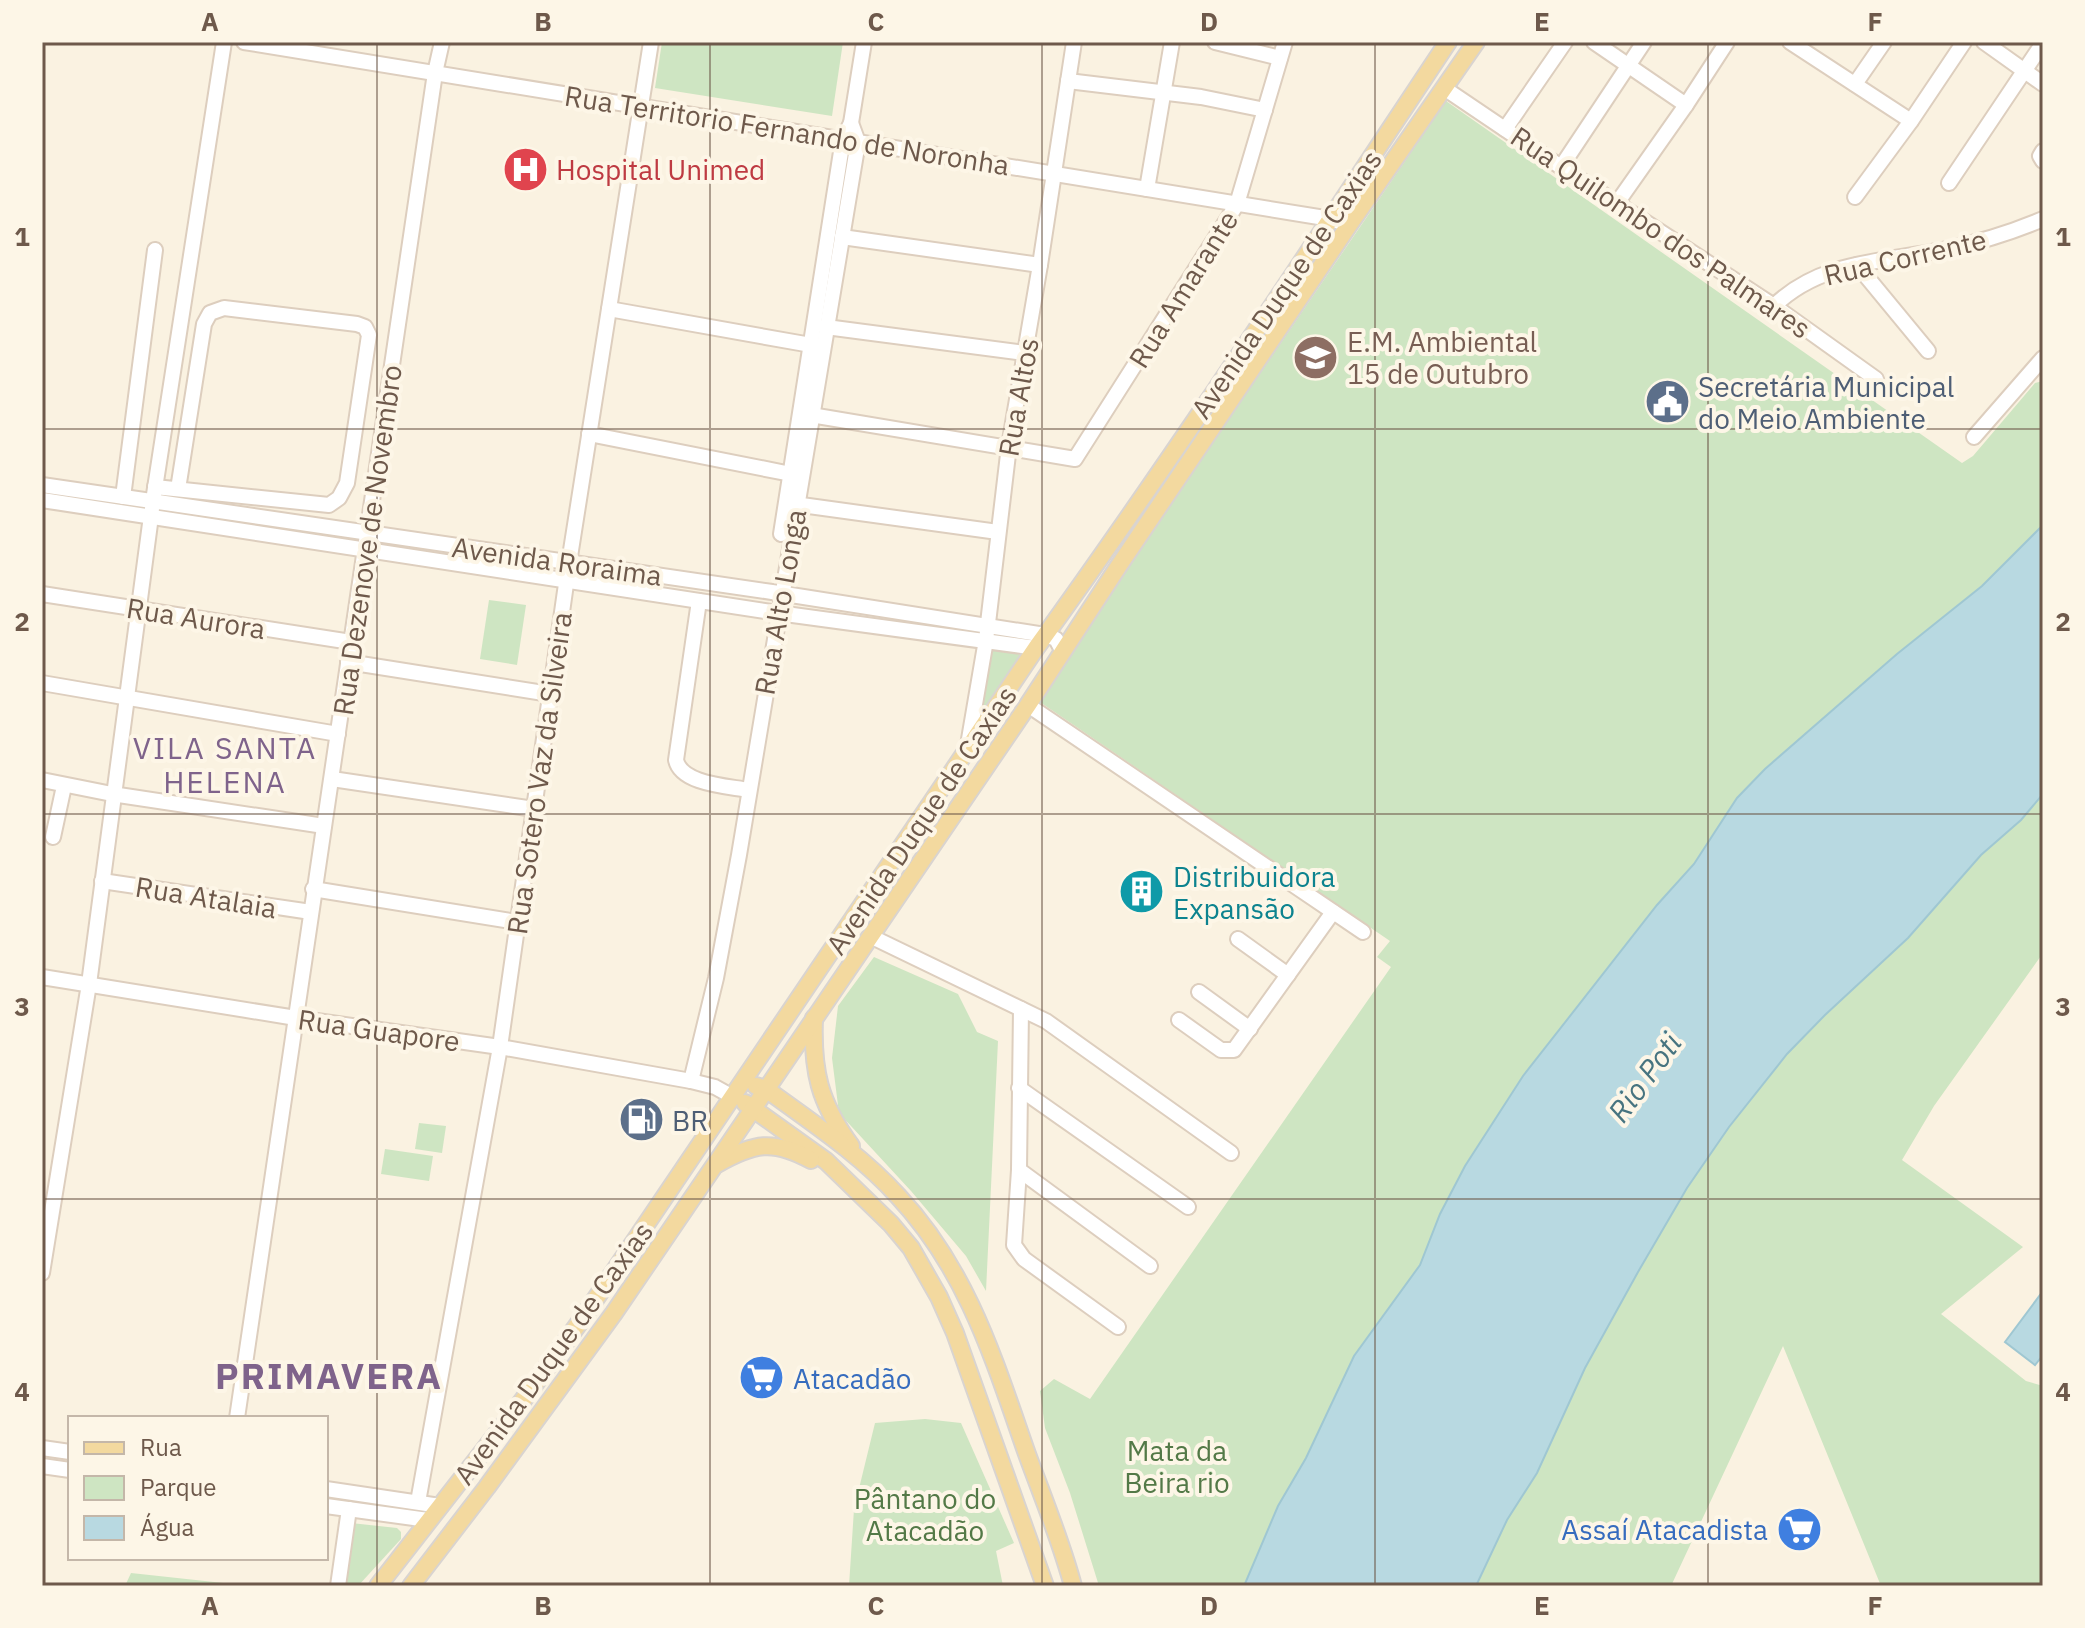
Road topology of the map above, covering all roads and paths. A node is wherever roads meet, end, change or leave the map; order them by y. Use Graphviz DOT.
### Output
graph roads {
  1 [pos="224,42"];
  2 [pos="244,42"];
  3 [pos="442,42"];
  4 [pos="651,42"];
  5 [pos="864,42"];
  6 [pos="1074,42"];
  7 [pos="1172,42"];
  8 [pos="1215,42"];
  9 [pos="1285,42"];
  10 [pos="1448,42"];
  11 [pos="1476,42"];
  12 [pos="1565,42"];
  13 [pos="1594,42"];
  14 [pos="1644,42"];
  15 [pos="1727,42"];
  16 [pos="1790,42"];
  17 [pos="1884,42"];
  18 [pos="1964,42"];
  19 [pos="1984,42"];
  20 [pos="2043,43"];
  21 [pos="1807,47"];
  22 [pos="323,48"];
  23 [pos="1280,58"];
  24 [pos="1629,65"];
  25 [pos="2024,71"];
  26 [pos="435,73"];
  27 [pos="1068,81"];
  28 [pos="1855,84"];
  29 [pos="2043,84"];
  30 [pos="1444,88"];
  31 [pos="1163,91"];
  32 [pos="1686,105"];
  33 [pos="640,106"];
  34 [pos="1265,110"];
  35 [pos="1911,121"];
  36 [pos="1505,129"];
  37 [pos="850,141"];
  38 [pos="2043,151"];
  39 [pos="2043,161"];
  40 [pos="1561,167"];
  41 [pos="1055,174"];
  42 [pos="1949,183"];
  43 [pos="1147,189"];
  44 [pos="1855,197"];
  45 [pos="1617,203"];
  46 [pos="1237,204"];
  47 [pos="1331,219"];
  48 [pos="2043,219"];
  49 [pos="1349,225"];
  50 [pos="842,237"];
  51 [pos="155,250"];
  52 [pos="1040,265"];
  53 [pos="1857,265"];
  54 [pos="1774,306"];
  55 [pos="609,309"];
  56 [pos="826,327"];
  57 [pos="811,345"];
  58 [pos="1928,351"];
  59 [pos="1025,353"];
  60 [pos="2043,358"];
  61 [pos="1876,379"];
  62 [pos="811,415"];
  63 [pos="589,434"];
  64 [pos="1974,437"];
  65 [pos="1009,446"];
  66 [pos="791,474"];
  67 [pos="42,485"];
  68 [pos="178,489"];
  69 [pos="154,494"];
  70 [pos="123,497"];
  71 [pos="42,500"];
  72 [pos="791,504"];
  73 [pos="152,518"];
  74 [pos="368,532"];
  75 [pos="998,532"];
  76 [pos="365,551"];
  77 [pos="569,563"];
  78 [pos="566,582"];
  79 [pos="777,593"];
  80 [pos="42,594"];
  81 [pos="699,601"];
  82 [pos="138,609"];
  83 [pos="778,613"];
  84 [pos="987,633"];
  85 [pos="1041,641"];
  86 [pos="351,642"];
  87 [pos="1063,652"];
  88 [pos="348,662"];
  89 [pos="42,683"];
  90 [pos="550,694"];
  91 [pos="125,697"];
  92 [pos="1028,705"];
  93 [pos="338,734"];
  94 [pos="967,752"];
  95 [pos="332,779"];
  96 [pos="42,780"];
  97 [pos="64,786"];
  98 [pos="748,790"];
  99 [pos="112,794"];
  100 [pos="534,809"];
  101 [pos="324,826"];
  102 [pos="53,837"];
  103 [pos="102,881"];
  104 [pos="313,889"];
  105 [pos="311,912"];
  106 [pos="1333,912"];
  107 [pos="517,922"];
  108 [pos="1363,932"];
  109 [pos="870,936"];
  110 [pos="1238,939"];
  111 [pos="1288,975"];
  112 [pos="42,977"];
  113 [pos="89,984"];
  114 [pos="1199,992"];
  115 [pos="1021,1009"];
  116 [pos="814,1017"];
  117 [pos="296,1018"];
  118 [pos="1179,1020"];
  119 [pos="1250,1029"];
  120 [pos="500,1047"];
  121 [pos="691,1081"];
  122 [pos="744,1082"];
  123 [pos="715,1087"];
  124 [pos="1019,1088"];
  125 [pos="766,1089"];
  126 [pos="733,1097"];
  127 [pos="753,1107"];
  128 [pos="1231,1153"];
  129 [pos="863,1164"];
  130 [pos="713,1167"];
  131 [pos="1019,1170"];
  132 [pos="848,1180"];
  133 [pos="1188,1207"];
  134 [pos="47,1208"];
  135 [pos="1150,1266"];
  136 [pos="42,1273"];
  137 [pos="1118,1327"];
  138 [pos="237,1416"];
  139 [pos="42,1448"];
  140 [pos="68,1452"];
  141 [pos="42,1466"];
  142 [pos="68,1470"];
  143 [pos="328,1489"];
  144 [pos="418,1502"];
  145 [pos="328,1506"];
  146 [pos="440,1506"];
  147 [pos="349,1509"];
  148 [pos="428,1520"];
  149 [pos="338,1586"];
  150 [pos="378,1586"];
  151 [pos="411,1586"];
  152 [pos="1045,1586"];
  153 [pos="1073,1586"];
  1 -- 69 [label="street"];
  2 -- 22 [label="street, Rua Territorio Fernando de Noronha"];
  3 -- 26 [label="street, Rua Dezenove de Novembro"];
  4 -- 33 [label="street, Rua Sotero Vaz da Silveira"];
  5 -- 37 [label="street, Rua Alto Longa"];
  6 -- 27 [label="street, Rua Altos"];
  7 -- 31 [label="street"];
  8 -- 23 [label="street"];
  9 -- 23 [label="street, Rua Amarante"];
  10 -- 47 [label="main road, Avenida Duque de Caxias"];
  11 -- 30 [label="main road, Avenida Duque de Caxias"];
  12 -- 36 [label="street"];
  13 -- 24 [label="street"];
  14 -- 24 [label="street"];
  15 -- 32 [label="street"];
  16 -- 21 [label="street"];
  17 -- 28 [label="street"];
  18 -- 35 [label="street"];
  19 -- 25 [label="street"];
  20 -- 25 [label="street"];
  21 -- 28 [label="street"];
  22 -- 26 [label="street, Rua Territorio Fernando de Noronha"];
  23 -- 34 [label="street, Rua Amarante"];
  24 -- 32 [label="street"];
  24 -- 40 [label="street"];
  25 -- 29 [label="street"];
  25 -- 42 [label="street"];
  26 -- 33 [label="street, Rua Territorio Fernando de Noronha"];
  26 -- 74 [label="street, Rua Dezenove de Novembro"];
  27 -- 31 [label="street"];
  27 -- 41 [label="street, Rua Altos"];
  28 -- 35 [label="street"];
  30 -- 36 [label="street, Rua Quilombo dos Palmares"];
  30 -- 49 [label="main road, Avenida Duque de Caxias"];
  31 -- 34 [label="street"];
  31 -- 43 [label="street"];
  32 -- 45 [label="street"];
  33 -- 37 [label="street, Rua Territorio Fernando de Noronha"];
  33 -- 55 [label="street, Rua Sotero Vaz da Silveira"];
  34 -- 46 [label="street, Rua Amarante"];
  35 -- 44 [label="street"];
  36 -- 40 [label="street, Rua Quilombo dos Palmares"];
  37 -- 41 [label="street, Rua Territorio Fernando de Noronha"];
  37 -- 50 [label="street, Rua Alto Longa"];
  37 -- 57 [label="street, Rua Alto Longa"];
  38 -- 39 [label="street"];
  40 -- 45 [label="street, Rua Quilombo dos Palmares"];
  41 -- 43 [label="street, Rua Territorio Fernando de Noronha"];
  41 -- 52 [label="street, Rua Altos"];
  43 -- 46 [label="street, Rua Territorio Fernando de Noronha"];
  45 -- 54 [label="street, Rua Quilombo dos Palmares"];
  46 -- 47 [label="street, Rua Territorio Fernando de Noronha"];
  46 -- 65 [label="street, Rua Amarante"];
  47 -- 49 [label="street, Rua Territorio Fernando de Noronha"];
  47 -- 85 [label="main road, Avenida Duque de Caxias"];
  48 -- 53 [label="street, Rua Corrente"];
  49 -- 87 [label="main road, Avenida Duque de Caxias"];
  50 -- 52 [label="street"];
  50 -- 56 [label="street, Rua Alto Longa"];
  51 -- 70 [label="street"];
  52 -- 59 [label="street, Rua Altos"];
  53 -- 54 [label="street, Rua Corrente"];
  53 -- 58 [label="street"];
  54 -- 61 [label="street, Rua Quilombo dos Palmares"];
  55 -- 57 [label="street"];
  55 -- 63 [label="street, Rua Sotero Vaz da Silveira"];
  56 -- 59 [label="street"];
  56 -- 62 [label="street, Rua Alto Longa"];
  57 -- 66 [label="street, Rua Alto Longa"];
  59 -- 65 [label="street, Rua Altos"];
  60 -- 64 [label="street"];
  62 -- 65 [label="street"];
  62 -- 72 [label="street, Rua Alto Longa"];
  63 -- 66 [label="street"];
  63 -- 77 [label="street, Rua Sotero Vaz da Silveira"];
  65 -- 75 [label="street, Rua Altos"];
  66 -- 72 [label="street, Rua Alto Longa"];
  67 -- 70 [label="street, Avenida Roraima"];
  68 -- 68 [label="street"];
  68 -- 69 [label="street"];
  69 -- 70 [label="street, Avenida Roraima"];
  69 -- 73 [label="street"];
  69 -- 74 [label="street, Avenida Roraima"];
  71 -- 73 [label="street, Avenida Roraima"];
  72 -- 75 [label="street"];
  72 -- 79 [label="street, Rua Alto Longa"];
  73 -- 76 [label="street, Avenida Roraima"];
  73 -- 82 [label="street"];
  74 -- 76 [label="street, Rua Dezenove de Novembro"];
  74 -- 77 [label="street, Avenida Roraima"];
  75 -- 84 [label="street, Rua Altos"];
  76 -- 78 [label="street, Avenida Roraima"];
  76 -- 86 [label="street, Rua Dezenove de Novembro"];
  77 -- 78 [label="street, Rua Sotero Vaz da Silveira"];
  77 -- 79 [label="street, Avenida Roraima"];
  78 -- 81 [label="street, Avenida Roraima"];
  78 -- 90 [label="street, Rua Sotero Vaz da Silveira"];
  79 -- 83 [label="street"];
  79 -- 84 [label="street, Avenida Roraima"];
  80 -- 82 [label="street, Rua Aurora"];
  81 -- 83 [label="street, Avenida Roraima"];
  81 -- 98 [label="street"];
  82 -- 86 [label="street, Rua Aurora"];
  82 -- 91 [label="street"];
  83 -- 84 [label="street, Avenida Roraima"];
  83 -- 98 [label="street, Rua Alto Longa"];
  84 -- 85 [label="street, Avenida Roraima"];
  84 -- 94 [label="street, Rua Altos"];
  85 -- 87 [label="street"];
  85 -- 94 [label="main road, Avenida Duque de Caxias"];
  86 -- 88 [label="street, Rua Dezenove de Novembro"];
  87 -- 92 [label="main road, Avenida Duque de Caxias"];
  88 -- 90 [label="street"];
  88 -- 93 [label="street, Rua Dezenove de Novembro"];
  89 -- 91 [label="street"];
  90 -- 100 [label="street, Rua Sotero Vaz da Silveira"];
  91 -- 93 [label="street"];
  91 -- 99 [label="street"];
  92 -- 106 [label="street"];
  92 -- 109 [label="main road, Avenida Duque de Caxias"];
  93 -- 95 [label="street, Rua Dezenove de Novembro"];
  94 -- 122 [label="main road, Avenida Duque de Caxias"];
  95 -- 100 [label="street"];
  95 -- 101 [label="street, Rua Dezenove de Novembro"];
  96 -- 97 [label="street"];
  97 -- 99 [label="street"];
  97 -- 102 [label="street"];
  98 -- 121 [label="street, Rua Alto Longa"];
  99 -- 101 [label="street"];
  99 -- 103 [label="street"];
  100 -- 107 [label="street, Rua Sotero Vaz da Silveira"];
  101 -- 104 [label="street, Rua Dezenove de Novembro"];
  103 -- 105 [label="street, Rua Atalaia"];
  103 -- 113 [label="street"];
  104 -- 105 [label="street, Rua Dezenove de Novembro"];
  104 -- 107 [label="street"];
  105 -- 117 [label="street, Rua Dezenove de Novembro"];
  106 -- 108 [label="street"];
  106 -- 111 [label="street"];
  107 -- 120 [label="street, Rua Sotero Vaz da Silveira"];
  109 -- 115 [label="street"];
  109 -- 116 [label="main road, Avenida Duque de Caxias"];
  110 -- 111 [label="street"];
  111 -- 119 [label="street"];
  112 -- 113 [label="street, Rua Guapore"];
  113 -- 117 [label="street, Rua Guapore"];
  113 -- 134 [label="street"];
  114 -- 119 [label="street"];
  115 -- 124 [label="street"];
  115 -- 128 [label="street"];
  116 -- 125 [label="main road, Avenida Duque de Caxias"];
  116 -- 129 [label="main road"];
  117 -- 120 [label="street, Rua Guapore"];
  117 -- 138 [label="street, Rua Dezenove de Novembro"];
  118 -- 119 [label="street"];
  120 -- 121 [label="street, Rua Guapore"];
  120 -- 144 [label="street, Rua Sotero Vaz da Silveira"];
  121 -- 123 [label="street, Rua Guapore"];
  122 -- 123 [label="street, Rua Guapore"];
  122 -- 125 [label="main road"];
  122 -- 126 [label="main road, Avenida Duque de Caxias"];
  123 -- 126 [label="street, Rua Guapore"];
  124 -- 131 [label="street"];
  124 -- 133 [label="street"];
  125 -- 127 [label="main road, Avenida Duque de Caxias"];
  125 -- 129 [label="main road"];
  126 -- 127 [label="main road, Rua Guapore"];
  126 -- 146 [label="main road, Avenida Duque de Caxias"];
  127 -- 130 [label="main road, Avenida Duque de Caxias"];
  127 -- 132 [label="main road, Rua Guapore"];
  129 -- 153 [label="main road"];
  130 -- 132 [label="main road"];
  130 -- 151 [label="main road, Avenida Duque de Caxias"];
  131 -- 135 [label="street"];
  131 -- 137 [label="street"];
  132 -- 152 [label="main road"];
  134 -- 136 [label="street"];
  139 -- 140 [label="street"];
  141 -- 142 [label="street"];
  143 -- 144 [label="street"];
  144 -- 146 [label="street"];
  145 -- 147 [label="street"];
  146 -- 148 [label="main road, Avenida Duque de Caxias"];
  147 -- 148 [label="street"];
  147 -- 149 [label="street"];
  148 -- 150 [label="main road, Avenida Duque de Caxias"];
}
